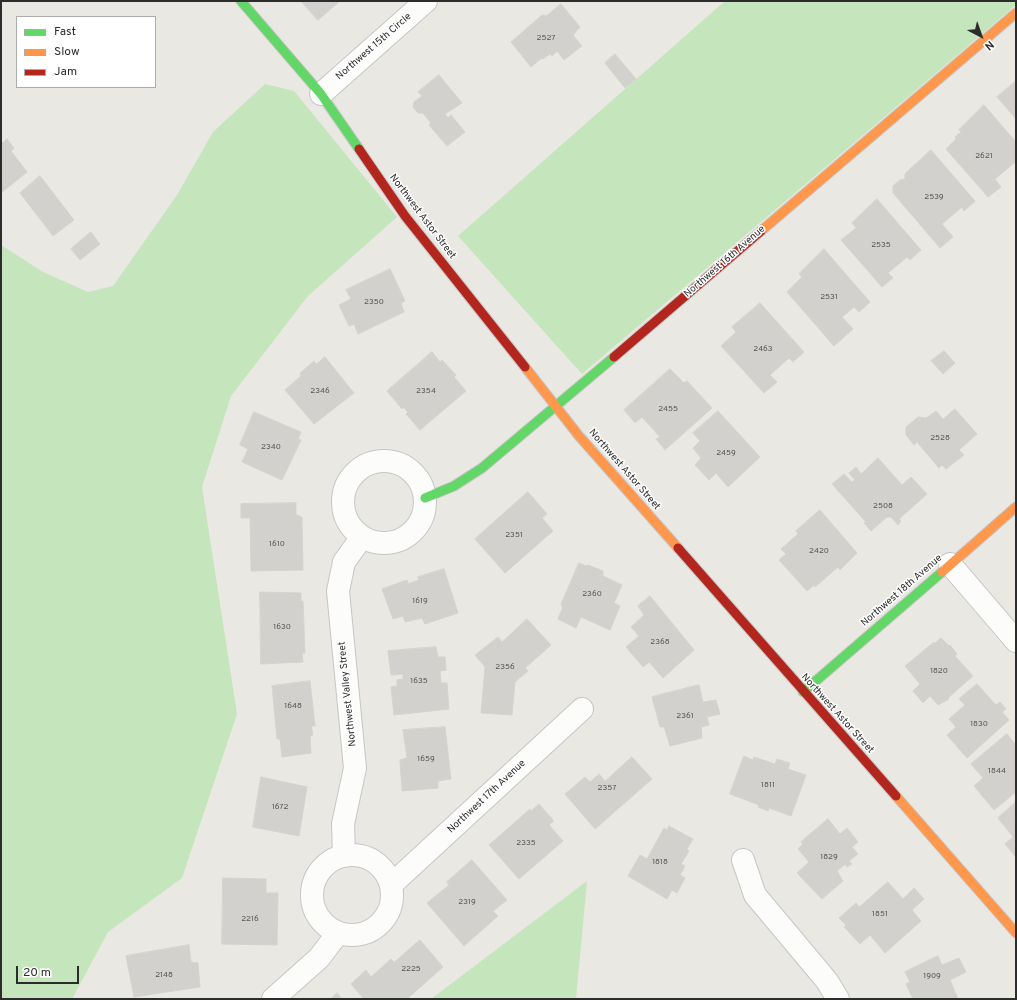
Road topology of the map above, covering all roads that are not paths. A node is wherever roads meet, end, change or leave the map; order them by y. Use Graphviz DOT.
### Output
graph roads {
  1 [pos="241,1"];
  2 [pos="426,1"];
  3 [pos="1016,13"];
  4 [pos="321,94"];
  5 [pos="556,407"];
  6 [pos="425,498"];
  7 [pos="1016,507"];
  8 [pos="362,537"];
  9 [pos="950,564"];
  10 [pos="1016,640"];
  11 [pos="803,692"];
  12 [pos="582,709"];
  13 [pos="344,856"];
  14 [pos="743,860"];
  15 [pos="391,885"];
  16 [pos="1016,932"];
  17 [pos="338,933"];
  18 [pos="273,999"];
  19 [pos="838,999"];
  1 -- 4 [label="street, Northwest Astor Street"];
  2 -- 4 [label="street, Northwest 15th Circle"];
  3 -- 5 [label="street, Northwest 16th Avenue"];
  4 -- 5 [label="street, Northwest Astor Street"];
  5 -- 6 [label="street, Northwest 16th Avenue"];
  5 -- 11 [label="street, Northwest Astor Street"];
  6 -- 8 [label="street"];
  6 -- 8 [label="street"];
  7 -- 9 [label="street, Northwest 18th Avenue"];
  8 -- 13 [label="street, Northwest Valley Street"];
  9 -- 10 [label="street"];
  9 -- 11 [label="street, Northwest 18th Avenue"];
  11 -- 16 [label="street, Northwest Astor Street"];
  12 -- 15 [label="street, Northwest 17th Avenue"];
  13 -- 15 [label="street"];
  13 -- 17 [label="street"];
  14 -- 19 [label="street"];
  15 -- 17 [label="street"];
  17 -- 18 [label="street"];
}
